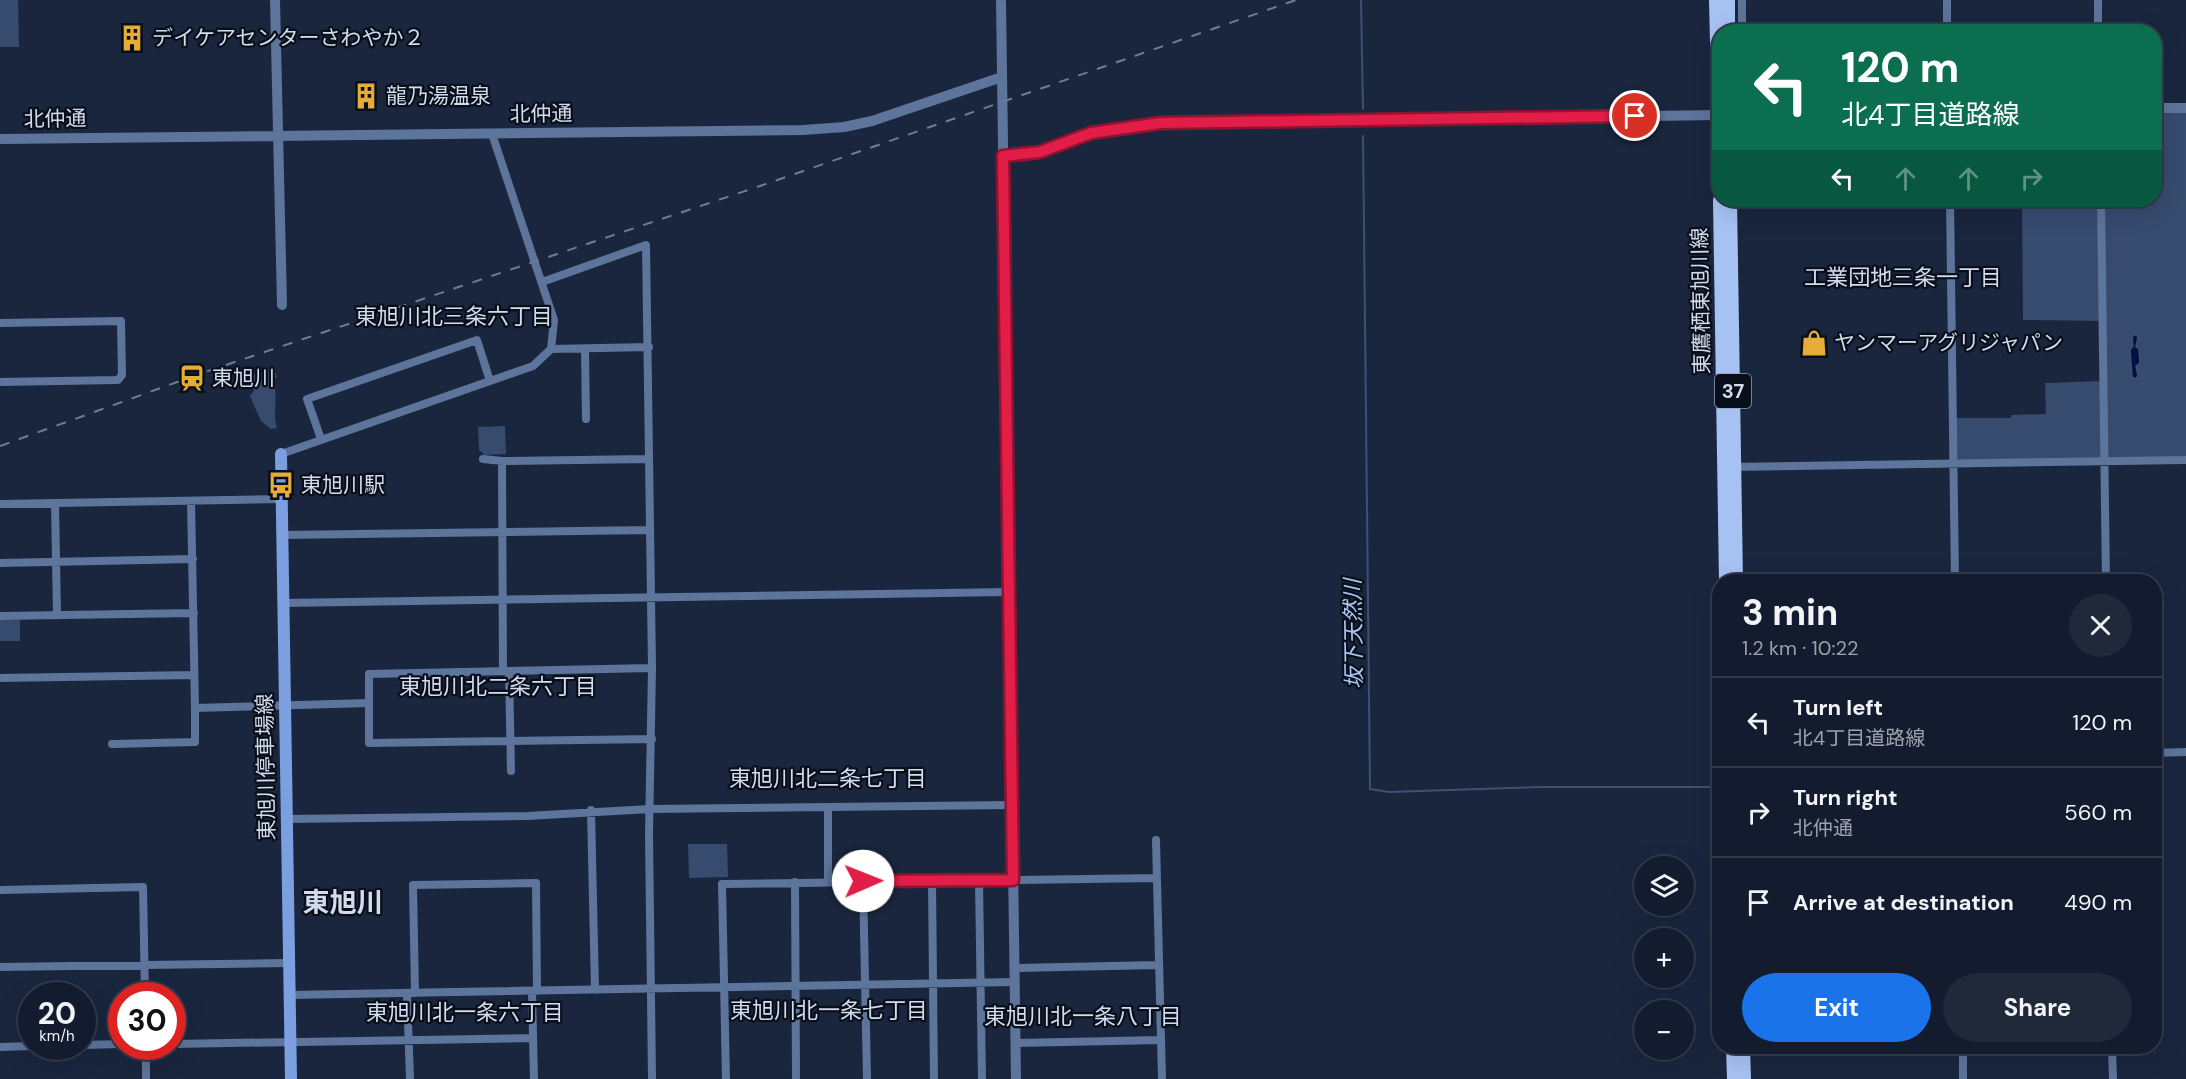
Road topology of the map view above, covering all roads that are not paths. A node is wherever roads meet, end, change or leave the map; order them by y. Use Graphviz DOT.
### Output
graph roads {
  1 [pos="275,0"];
  2 [pos="1001,0"];
  3 [pos="1716,0"];
  4 [pos="1728,0"];
  5 [pos="1742,0"];
  6 [pos="1947,0"];
  7 [pos="2098,0"];
  8 [pos="1717,24"];
  9 [pos="1728,24"];
  10 [pos="1742,24"];
  11 [pos="1947,24"];
  12 [pos="2098,24"];
  13 [pos="1002,77"];
  14 [pos="2162,108"];
  15 [pos="2186,108"];
  16 [pos="1712,115"];
  17 [pos="492,134"];
  18 [pos="278,136"];
  19 [pos="0,139"];
  20 [pos="1003,156"];
  21 [pos="1720,207"];
  22 [pos="1730,207"];
  23 [pos="1950,207"];
  24 [pos="2101,207"];
  25 [pos="542,282"];
  26 [pos="282,305"];
  27 [pos="0,323"];
  28 [pos="649,347"];
  29 [pos="551,349"];
  30 [pos="585,349"];
  31 [pos="490,381"];
  32 [pos="0,382"];
  33 [pos="586,419"];
  34 [pos="321,439"];
  35 [pos="281,454"];
  36 [pos="483,459"];
  37 [pos="648,459"];
  38 [pos="2186,460"];
  39 [pos="502,461"];
  40 [pos="2104,461"];
  41 [pos="1954,463"];
  42 [pos="1729,467"];
  43 [pos="282,499"];
  44 [pos="191,501"];
  45 [pos="55,503"];
  46 [pos="0,504"];
  47 [pos="650,530"];
  48 [pos="503,531"];
  49 [pos="282,534"];
  50 [pos="193,559"];
  51 [pos="56,562"];
  52 [pos="0,563"];
  53 [pos="1726,574"];
  54 [pos="1736,574"];
  55 [pos="1955,574"];
  56 [pos="2106,574"];
  57 [pos="1009,592"];
  58 [pos="651,597"];
  59 [pos="503,601"];
  60 [pos="283,603"];
  61 [pos="194,613"];
  62 [pos="57,615"];
  63 [pos="0,616"];
  64 [pos="652,668"];
  65 [pos="506,671"];
  66 [pos="194,675"];
  67 [pos="0,678"];
  68 [pos="369,703"];
  69 [pos="285,705"];
  70 [pos="195,708"];
  71 [pos="652,739"];
  72 [pos="510,741"];
  73 [pos="112,744"];
  74 [pos="2186,752"];
  75 [pos="2162,753"];
  76 [pos="511,771"];
  77 [pos="1012,805"];
  78 [pos="828,807"];
  79 [pos="650,809"];
  80 [pos="591,810"];
  81 [pos="287,819"];
  82 [pos="1156,840"];
  83 [pos="1157,878"];
  84 [pos="932,880"];
  85 [pos="979,880"];
  86 [pos="1013,880"];
  87 [pos="863,881"];
  88 [pos="795,882"];
  89 [pos="828,882"];
  90 [pos="0,890"];
  91 [pos="289,963"];
  92 [pos="144,964"];
  93 [pos="1159,965"];
  94 [pos="0,967"];
  95 [pos="1015,968"];
  96 [pos="145,982"];
  97 [pos="1015,982"];
  98 [pos="932,984"];
  99 [pos="979,984"];
  100 [pos="865,985"];
  101 [pos="795,986"];
  102 [pos="724,988"];
  103 [pos="650,989"];
  104 [pos="595,990"];
  105 [pos="535,991"];
  106 [pos="411,994"];
  107 [pos="290,995"];
  108 [pos="533,1038"];
  109 [pos="409,1040"];
  110 [pos="1161,1040"];
  111 [pos="290,1042"];
  112 [pos="1016,1043"];
  113 [pos="186,1044"];
  114 [pos="18,1046"];
  115 [pos="0,1047"];
  116 [pos="1733,1054"];
  117 [pos="1743,1054"];
  118 [pos="1963,1054"];
  119 [pos="2112,1054"];
  120 [pos="146,1060"];
  121 [pos="146,1079"];
  122 [pos="291,1079"];
  123 [pos="410,1079"];
  124 [pos="534,1079"];
  125 [pos="652,1079"];
  126 [pos="726,1079"];
  127 [pos="796,1079"];
  128 [pos="867,1079"];
  129 [pos="934,1079"];
  130 [pos="982,1079"];
  131 [pos="1016,1079"];
  132 [pos="1162,1079"];
  133 [pos="1734,1079"];
  134 [pos="1744,1079"];
  135 [pos="1963,1079"];
  136 [pos="2113,1079"];
  1 -- 18 [label="street"];
  2 -- 13 [label="street"];
  3 -- 8 [label="main road"];
  4 -- 9 [label="main road"];
  5 -- 10 [label="street"];
  6 -- 11 [label="street"];
  7 -- 12 [label="street"];
  13 -- 17 [label="street, 北仲通"];
  13 -- 20 [label="street"];
  14 -- 15 [label="street"];
  16 -- 20 [label="street"];
  17 -- 18 [label="street, 北仲通"];
  17 -- 25 [label="street"];
  18 -- 19 [label="street, 北仲通"];
  18 -- 26 [label="street"];
  20 -- 57 [label="street"];
  21 -- 42 [label="main road, 東鷹栖東旭川線 / 37"];
  22 -- 42 [label="main road, 東鷹栖東旭川線 / 37"];
  23 -- 41 [label="street"];
  24 -- 40 [label="street"];
  25 -- 28 [label="street"];
  25 -- 29 [label="street"];
  27 -- 32 [label="street"];
  28 -- 30 [label="street"];
  28 -- 37 [label="street"];
  29 -- 30 [label="street"];
  29 -- 31 [label="street"];
  30 -- 33 [label="street"];
  31 -- 34 [label="street"];
  31 -- 34 [label="street"];
  34 -- 35 [label="street"];
  35 -- 43 [label="main road, 東旭川停車場線"];
  36 -- 39 [label="street"];
  37 -- 39 [label="street"];
  37 -- 47 [label="street"];
  38 -- 40 [label="street"];
  39 -- 48 [label="street"];
  40 -- 41 [label="street"];
  40 -- 56 [label="street"];
  41 -- 42 [label="street"];
  41 -- 55 [label="street"];
  42 -- 53 [label="main road, 東鷹栖東旭川線 / 37"];
  42 -- 54 [label="main road, 東鷹栖東旭川線 / 37"];
  43 -- 44 [label="street"];
  43 -- 49 [label="main road, 東旭川停車場線"];
  44 -- 45 [label="street"];
  44 -- 50 [label="street"];
  45 -- 46 [label="street"];
  45 -- 51 [label="street"];
  47 -- 48 [label="street"];
  47 -- 58 [label="street"];
  48 -- 49 [label="street"];
  48 -- 59 [label="street"];
  49 -- 60 [label="main road, 東旭川停車場線"];
  50 -- 51 [label="street"];
  50 -- 61 [label="street"];
  51 -- 52 [label="street"];
  51 -- 62 [label="street"];
  57 -- 58 [label="street"];
  57 -- 77 [label="street"];
  58 -- 59 [label="street"];
  58 -- 64 [label="street"];
  59 -- 60 [label="street"];
  59 -- 65 [label="street"];
  60 -- 69 [label="main road, 東旭川停車場線"];
  61 -- 62 [label="street"];
  61 -- 66 [label="street"];
  62 -- 63 [label="street"];
  64 -- 65 [label="street"];
  64 -- 71 [label="street"];
  65 -- 68 [label="street"];
  65 -- 72 [label="street"];
  66 -- 67 [label="street"];
  66 -- 70 [label="street"];
  68 -- 69 [label="street"];
  68 -- 72 [label="street"];
  69 -- 70 [label="street"];
  69 -- 81 [label="main road, 東旭川停車場線"];
  70 -- 73 [label="street"];
  71 -- 72 [label="street"];
  71 -- 79 [label="street"];
  72 -- 76 [label="street"];
  74 -- 75 [label="street"];
  77 -- 78 [label="street"];
  77 -- 86 [label="street"];
  78 -- 79 [label="street"];
  78 -- 89 [label="street"];
  79 -- 80 [label="street"];
  79 -- 103 [label="street"];
  80 -- 81 [label="street"];
  80 -- 104 [label="street"];
  81 -- 91 [label="main road, 東旭川停車場線"];
  82 -- 83 [label="street"];
  83 -- 86 [label="street"];
  83 -- 93 [label="street"];
  84 -- 85 [label="street"];
  84 -- 87 [label="street"];
  84 -- 98 [label="street"];
  85 -- 86 [label="street"];
  85 -- 99 [label="street"];
  86 -- 95 [label="street"];
  87 -- 89 [label="street"];
  87 -- 100 [label="street"];
  88 -- 89 [label="street"];
  88 -- 101 [label="street"];
  88 -- 102 [label="street"];
  90 -- 92 [label="street"];
  91 -- 92 [label="street"];
  91 -- 107 [label="main road, 東旭川停車場線"];
  92 -- 94 [label="street"];
  92 -- 96 [label="street"];
  93 -- 95 [label="street"];
  93 -- 110 [label="street"];
  95 -- 97 [label="street"];
  97 -- 99 [label="street"];
  97 -- 112 [label="street"];
  98 -- 99 [label="street"];
  98 -- 100 [label="street"];
  98 -- 129 [label="street"];
  99 -- 130 [label="street"];
  100 -- 101 [label="street"];
  100 -- 128 [label="street"];
  101 -- 102 [label="street"];
  101 -- 127 [label="street"];
  102 -- 103 [label="street"];
  102 -- 126 [label="street"];
  103 -- 104 [label="street"];
  103 -- 125 [label="street"];
  104 -- 105 [label="street"];
  105 -- 106 [label="street"];
  105 -- 106 [label="street"];
  105 -- 108 [label="street"];
  106 -- 107 [label="street"];
  106 -- 109 [label="street"];
  107 -- 111 [label="main road, 東旭川停車場線"];
  108 -- 109 [label="street"];
  108 -- 124 [label="street"];
  109 -- 111 [label="street"];
  109 -- 123 [label="street"];
  110 -- 112 [label="street"];
  110 -- 132 [label="street"];
  111 -- 113 [label="street"];
  111 -- 122 [label="main road, 東旭川停車場線"];
  112 -- 131 [label="street"];
  114 -- 115 [label="street"];
  116 -- 133 [label="main road"];
  117 -- 134 [label="main road"];
  118 -- 135 [label="street"];
  119 -- 136 [label="street"];
  120 -- 121 [label="street"];
}
